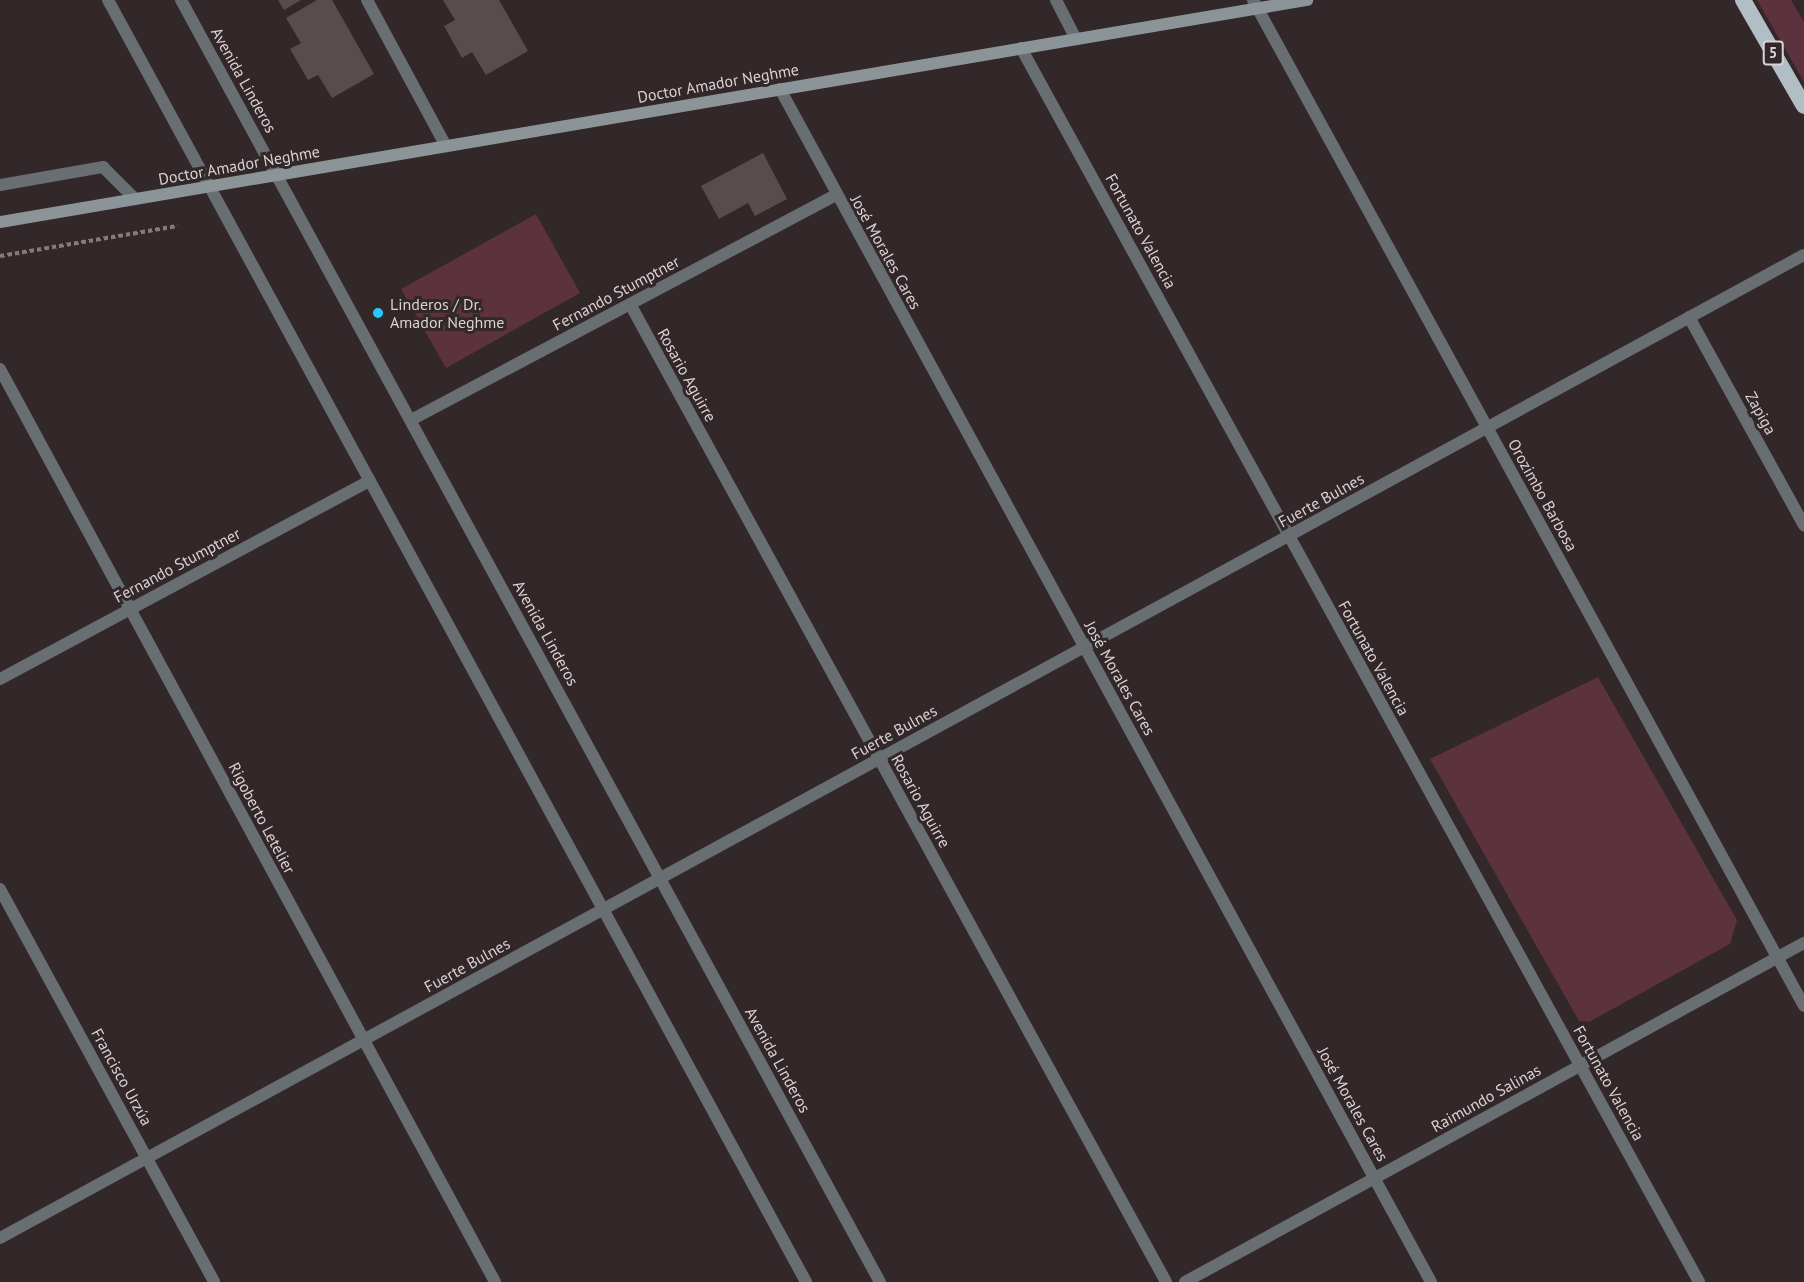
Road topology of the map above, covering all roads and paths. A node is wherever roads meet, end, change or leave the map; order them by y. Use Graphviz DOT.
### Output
graph roads {
  1 [pos="108,0"];
  2 [pos="182,0"];
  3 [pos="367,0"];
  4 [pos="1056,0"];
  5 [pos="1307,0"];
  6 [pos="1743,0"];
  7 [pos="1255,4"];
  8 [pos="1076,39"];
  9 [pos="1021,48"];
  10 [pos="780,89"];
  11 [pos="1804,106"];
  12 [pos="446,146"];
  13 [pos="279,175"];
  14 [pos="0,185"];
  15 [pos="209,187"];
  16 [pos="836,195"];
  17 [pos="135,199"];
  18 [pos="0,222"];
  19 [pos="177,225"];
  20 [pos="1804,255"];
  21 [pos="0,256"];
  22 [pos="630,304"];
  23 [pos="1689,317"];
  24 [pos="0,369"];
  25 [pos="411,420"];
  26 [pos="1487,428"];
  27 [pos="369,481"];
  28 [pos="1804,525"];
  29 [pos="1289,536"];
  30 [pos="130,609"];
  31 [pos="1084,648"];
  32 [pos="0,679"];
  33 [pos="879,759"];
  34 [pos="661,878"];
  35 [pos="0,889"];
  36 [pos="603,910"];
  37 [pos="1804,943"];
  38 [pos="1777,958"];
  39 [pos="1804,1006"];
  40 [pos="364,1041"];
  41 [pos="1580,1065"];
  42 [pos="147,1158"];
  43 [pos="1374,1178"];
  44 [pos="0,1238"];
  45 [pos="214,1282"];
  46 [pos="495,1282"];
  47 [pos="806,1282"];
  48 [pos="880,1282"];
  49 [pos="1166,1282"];
  50 [pos="1185,1282"];
  51 [pos="1431,1282"];
  52 [pos="1700,1282"];
  1 -- 15 [label="street"];
  2 -- 13 [label="street, Avenida Linderos"];
  3 -- 12 [label="street"];
  4 -- 8 [label="street"];
  5 -- 7 [label="main road, Doctor Amador Neghme"];
  6 -- 11 [label="highway, 5"];
  7 -- 8 [label="main road, Doctor Amador Neghme"];
  7 -- 26 [label="street, Orozimbo Barbosa"];
  8 -- 9 [label="main road, Doctor Amador Neghme"];
  9 -- 10 [label="main road, Doctor Amador Neghme"];
  9 -- 29 [label="street, Fortunato Valencia"];
  10 -- 12 [label="main road, Doctor Amador Neghme"];
  10 -- 16 [label="street, José Morales Cares"];
  12 -- 13 [label="main road, Doctor Amador Neghme"];
  13 -- 15 [label="main road, Doctor Amador Neghme"];
  13 -- 25 [label="street, Avenida Linderos"];
  14 -- 17 [label="street"];
  15 -- 17 [label="main road, Doctor Amador Neghme"];
  15 -- 27 [label="street"];
  16 -- 22 [label="street, Fernando Stumptner"];
  16 -- 31 [label="street, José Morales Cares"];
  17 -- 18 [label="main road, Doctor Amador Neghme"];
  19 -- 21 [label="path"];
  20 -- 23 [label="street, Fuerte Bulnes"];
  22 -- 25 [label="street, Fernando Stumptner"];
  22 -- 33 [label="street, Rosario Aguirre"];
  23 -- 26 [label="street, Fuerte Bulnes"];
  23 -- 28 [label="street, Zapiga"];
  24 -- 30 [label="street, Rigoberto Letelier"];
  25 -- 34 [label="street, Avenida Linderos"];
  26 -- 29 [label="street, Fuerte Bulnes"];
  26 -- 38 [label="street, Orozimbo Barbosa"];
  27 -- 30 [label="street, Fernando Stumptner"];
  27 -- 36 [label="street"];
  29 -- 31 [label="street, Fuerte Bulnes"];
  29 -- 41 [label="street, Fortunato Valencia"];
  30 -- 32 [label="street, Fernando Stumptner"];
  30 -- 40 [label="street, Rigoberto Letelier"];
  31 -- 33 [label="street, Fuerte Bulnes"];
  31 -- 43 [label="street, José Morales Cares"];
  33 -- 34 [label="street, Fuerte Bulnes"];
  33 -- 49 [label="street, Rosario Aguirre"];
  34 -- 36 [label="street, Fuerte Bulnes"];
  34 -- 48 [label="street, Avenida Linderos"];
  35 -- 42 [label="street, Francisco Urzúa"];
  36 -- 40 [label="street, Fuerte Bulnes"];
  36 -- 47 [label="street"];
  37 -- 38 [label="street, Raimundo Salinas"];
  38 -- 39 [label="street, Orozimbo Barbosa"];
  38 -- 41 [label="street, Raimundo Salinas"];
  40 -- 42 [label="street, Fuerte Bulnes"];
  40 -- 46 [label="street, Rigoberto Letelier"];
  41 -- 43 [label="street, Raimundo Salinas"];
  41 -- 52 [label="street, Fortunato Valencia"];
  42 -- 44 [label="street, Fuerte Bulnes"];
  42 -- 45 [label="street, Francisco Urzúa"];
  43 -- 50 [label="street, Raimundo Salinas"];
  43 -- 51 [label="street, José Morales Cares"];
}
